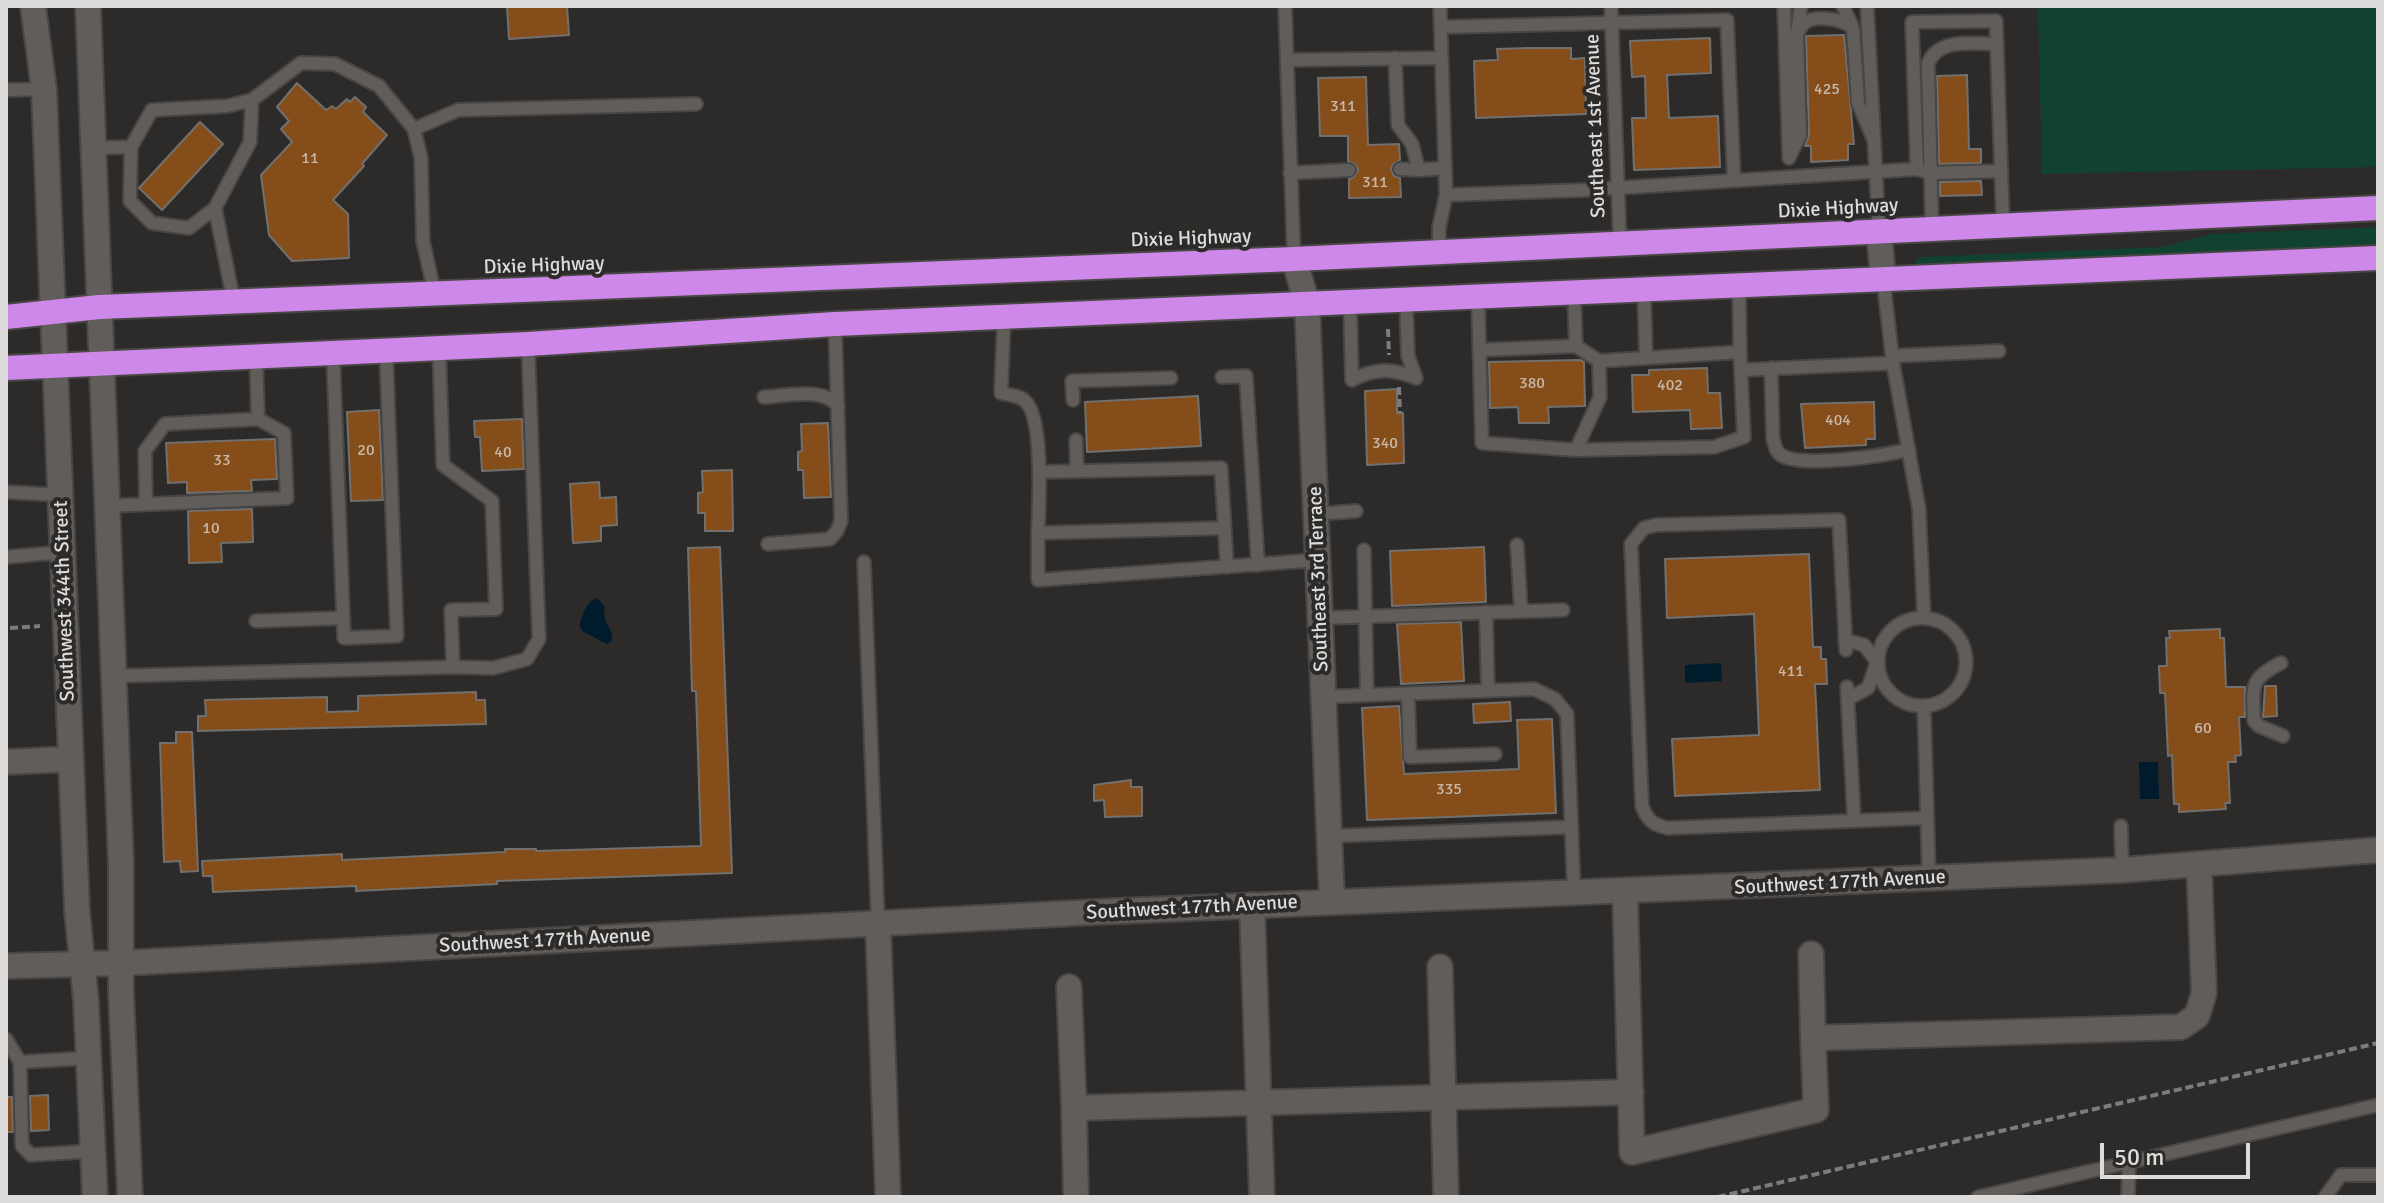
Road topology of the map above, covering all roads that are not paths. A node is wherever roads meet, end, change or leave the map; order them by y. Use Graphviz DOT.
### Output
graph roads {
  1 [pos="33,6"];
  2 [pos="88,6"];
  3 [pos="1285,6"];
  4 [pos="1440,6"];
  5 [pos="1611,6"];
  6 [pos="1727,6"];
  7 [pos="1784,6"];
  8 [pos="1801,6"];
  9 [pos="1843,6"];
  10 [pos="1867,6"];
  11 [pos="1727,20"];
  12 [pos="1612,23"];
  13 [pos="1441,27"];
  14 [pos="1853,29"];
  15 [pos="1797,34"];
  16 [pos="1997,44"];
  17 [pos="1395,58"];
  18 [pos="1442,58"];
  19 [pos="1287,60"];
  20 [pos="44,89"];
  21 [pos="6,90"];
  22 [pos="252,100"];
  23 [pos="696,104"];
  24 [pos="414,129"];
  25 [pos="1873,138"];
  26 [pos="131,147"];
  27 [pos="94,148"];
  28 [pos="1789,158"];
  29 [pos="1445,168"];
  30 [pos="1400,169"];
  31 [pos="1917,169"];
  32 [pos="1349,170"];
  33 [pos="1419,170"];
  34 [pos="2001,171"];
  35 [pos="1875,172"];
  36 [pos="1290,173"];
  37 [pos="1930,173"];
  38 [pos="1790,176"];
  39 [pos="1734,180"];
  40 [pos="1618,187"];
  41 [pos="1446,195"];
  42 [pos="215,208"];
  43 [pos="2378,208"];
  44 [pos="2003,225"];
  45 [pos="1932,228"];
  46 [pos="1879,231"];
  47 [pos="1620,244"];
  48 [pos="1439,251"];
  49 [pos="2378,258"];
  50 [pos="1294,259"];
  51 [pos="1883,278"];
  52 [pos="1739,284"];
  53 [pos="1644,290"];
  54 [pos="1574,292"];
  55 [pos="435,295"];
  56 [pos="1478,297"];
  57 [pos="1406,299"];
  58 [pos="1350,302"];
  59 [pos="234,303"];
  60 [pos="1307,303"];
  61 [pos="99,307"];
  62 [pos="54,312"];
  63 [pos="6,317"];
  64 [pos="1004,317"];
  65 [pos="835,324"];
  66 [pos="528,344"];
  67 [pos="1576,346"];
  68 [pos="439,347"];
  69 [pos="386,350"];
  70 [pos="1479,350"];
  71 [pos="1999,351"];
  72 [pos="333,352"];
  73 [pos="1740,352"];
  74 [pos="256,356"];
  75 [pos="1646,358"];
  76 [pos="1893,360"];
  77 [pos="1599,361"];
  78 [pos="101,362"];
  79 [pos="56,365"];
  80 [pos="6,368"];
  81 [pos="1771,368"];
  82 [pos="1741,370"];
  83 [pos="1222,377"];
  84 [pos="1171,378"];
  85 [pos="764,397"];
  86 [pos="1073,400"];
  87 [pos="838,406"];
  88 [pos="258,419"];
  89 [pos="1076,440"];
  90 [pos="1909,449"];
  91 [pos="1576,450"];
  92 [pos="1077,471"];
  93 [pos="1040,472"];
  94 [pos="6,492"];
  95 [pos="60,495"];
  96 [pos="146,504"];
  97 [pos="107,506"];
  98 [pos="1356,511"];
  99 [pos="1317,514"];
  100 [pos="1224,528"];
  101 [pos="1038,533"];
  102 [pos="768,544"];
  103 [pos="1517,545"];
  104 [pos="1364,550"];
  105 [pos="63,552"];
  106 [pos="6,557"];
  107 [pos="1318,560"];
  108 [pos="864,562"];
  109 [pos="1258,565"];
  110 [pos="1227,567"];
  111 [pos="1563,610"];
  112 [pos="1521,611"];
  113 [pos="1486,612"];
  114 [pos="1365,617"];
  115 [pos="1924,617"];
  116 [pos="342,618"];
  117 [pos="1320,618"];
  118 [pos="256,621"];
  119 [pos="1877,662"];
  120 [pos="2281,663"];
  121 [pos="453,667"];
  122 [pos="114,676"];
  123 [pos="1488,691"];
  124 [pos="1408,694"];
  125 [pos="1367,695"];
  126 [pos="1323,697"];
  127 [pos="1924,706"];
  128 [pos="2283,736"];
  129 [pos="1495,754"];
  130 [pos="71,759"];
  131 [pos="6,762"];
  132 [pos="1926,818"];
  133 [pos="1854,819"];
  134 [pos="2121,826"];
  135 [pos="1571,827"];
  136 [pos="1329,836"];
  137 [pos="2378,850"];
  138 [pos="2199,864"];
  139 [pos="2122,870"];
  140 [pos="1929,878"];
  141 [pos="1625,892"];
  142 [pos="1574,894"];
  143 [pos="1332,902"];
  144 [pos="1252,905"];
  145 [pos="878,924"];
  146 [pos="1811,954"];
  147 [pos="122,963"];
  148 [pos="82,964"];
  149 [pos="6,966"];
  150 [pos="1440,967"];
  151 [pos="1069,987"];
  152 [pos="1813,1038"];
  153 [pos="6,1039"];
  154 [pos="89,1058"];
  155 [pos="20,1062"];
  156 [pos="1631,1092"];
  157 [pos="1444,1099"];
  158 [pos="1258,1104"];
  159 [pos="2378,1105"];
  160 [pos="1074,1108"];
  161 [pos="93,1151"];
  162 [pos="2129,1163"];
  163 [pos="2378,1175"];
  164 [pos="95,1197"];
  165 [pos="130,1197"];
  166 [pos="888,1197"];
  167 [pos="1076,1197"];
  168 [pos="1262,1197"];
  169 [pos="1446,1197"];
  170 [pos="1978,1197"];
  171 [pos="2128,1197"];
  172 [pos="2325,1197"];
  1 -- 20 [label="main road, Southwest 344th Street"];
  2 -- 27 [label="main road"];
  3 -- 19 [label="lane"];
  4 -- 13 [label="lane"];
  5 -- 12 [label="lane, Southeast 1st Avenue"];
  6 -- 11 [label="lane"];
  7 -- 28 [label="lane"];
  8 -- 15 [label="lane"];
  9 -- 14 [label="lane"];
  10 -- 25 [label="lane"];
  11 -- 12 [label="lane"];
  11 -- 39 [label="lane"];
  12 -- 13 [label="lane"];
  12 -- 40 [label="lane, Southeast 1st Avenue"];
  13 -- 18 [label="lane"];
  14 -- 15 [label="lane"];
  14 -- 25 [label="lane"];
  15 -- 28 [label="lane"];
  16 -- 31 [label="lane"];
  16 -- 34 [label="lane"];
  16 -- 37 [label="lane"];
  17 -- 18 [label="lane"];
  17 -- 19 [label="lane"];
  17 -- 33 [label="lane"];
  18 -- 29 [label="lane"];
  19 -- 36 [label="lane"];
  20 -- 21 [label="lane"];
  20 -- 62 [label="main road, Southwest 344th Street"];
  22 -- 24 [label="lane"];
  22 -- 26 [label="lane"];
  22 -- 42 [label="lane"];
  23 -- 24 [label="lane"];
  24 -- 55 [label="lane"];
  25 -- 35 [label="lane"];
  26 -- 27 [label="lane"];
  26 -- 42 [label="lane"];
  27 -- 61 [label="main road"];
  28 -- 38 [label="lane"];
  29 -- 33 [label="lane"];
  29 -- 41 [label="lane"];
  30 -- 33 [label="lane"];
  31 -- 35 [label="lane"];
  31 -- 37 [label="lane"];
  32 -- 36 [label="lane"];
  34 -- 37 [label="lane"];
  34 -- 44 [label="lane"];
  35 -- 38 [label="lane"];
  35 -- 46 [label="lane"];
  36 -- 50 [label="lane"];
  37 -- 45 [label="lane"];
  38 -- 39 [label="lane"];
  39 -- 40 [label="lane"];
  40 -- 41 [label="lane"];
  40 -- 47 [label="lane, Southeast 1st Avenue"];
  41 -- 48 [label="lane"];
  42 -- 59 [label="lane"];
  43 -- 44 [label="highway, Dixie Highway"];
  44 -- 45 [label="highway, Dixie Highway"];
  45 -- 46 [label="highway, Dixie Highway"];
  46 -- 47 [label="highway, Dixie Highway"];
  46 -- 51 [label="main road"];
  47 -- 48 [label="highway, Dixie Highway"];
  48 -- 50 [label="highway, Dixie Highway"];
  49 -- 51 [label="highway"];
  50 -- 55 [label="highway, Dixie Highway"];
  50 -- 60 [label="main road, Southeast 3rd Terrace"];
  51 -- 52 [label="highway"];
  51 -- 76 [label="lane"];
  52 -- 53 [label="highway"];
  52 -- 73 [label="lane"];
  53 -- 54 [label="highway"];
  53 -- 75 [label="lane"];
  54 -- 56 [label="highway"];
  54 -- 67 [label="lane"];
  55 -- 59 [label="highway, Dixie Highway"];
  56 -- 57 [label="highway"];
  56 -- 70 [label="lane"];
  57 -- 58 [label="highway"];
  57 -- 58 [label="lane"];
  58 -- 60 [label="highway"];
  59 -- 61 [label="highway, Dixie Highway"];
  60 -- 64 [label="highway"];
  60 -- 99 [label="main road, Southeast 3rd Terrace"];
  61 -- 62 [label="highway, Dixie Highway"];
  61 -- 78 [label="main road"];
  62 -- 63 [label="highway, Dixie Highway"];
  62 -- 79 [label="main road, Southwest 344th Street"];
  64 -- 65 [label="highway"];
  64 -- 93 [label="lane"];
  65 -- 66 [label="highway"];
  65 -- 87 [label="lane"];
  66 -- 68 [label="highway"];
  66 -- 121 [label="lane"];
  67 -- 70 [label="lane"];
  67 -- 77 [label="lane"];
  68 -- 69 [label="highway"];
  68 -- 121 [label="lane"];
  69 -- 72 [label="highway"];
  69 -- 116 [label="lane"];
  70 -- 91 [label="lane"];
  71 -- 76 [label="lane"];
  72 -- 74 [label="highway"];
  72 -- 116 [label="lane"];
  73 -- 75 [label="lane"];
  73 -- 82 [label="lane"];
  74 -- 78 [label="highway"];
  74 -- 88 [label="lane"];
  75 -- 77 [label="lane"];
  76 -- 81 [label="lane"];
  76 -- 90 [label="lane"];
  77 -- 91 [label="lane"];
  78 -- 79 [label="highway"];
  78 -- 97 [label="main road"];
  79 -- 80 [label="highway"];
  79 -- 95 [label="main road, Southwest 344th Street"];
  81 -- 82 [label="lane"];
  81 -- 90 [label="lane"];
  82 -- 91 [label="lane"];
  83 -- 109 [label="lane"];
  84 -- 86 [label="lane"];
  85 -- 87 [label="lane"];
  87 -- 102 [label="lane"];
  88 -- 96 [label="lane"];
  88 -- 96 [label="lane"];
  89 -- 92 [label="lane"];
  90 -- 115 [label="lane"];
  92 -- 93 [label="lane"];
  92 -- 100 [label="lane"];
  93 -- 101 [label="lane"];
  94 -- 95 [label="lane"];
  95 -- 105 [label="main road, Southwest 344th Street"];
  96 -- 97 [label="lane"];
  97 -- 122 [label="main road"];
  98 -- 99 [label="lane"];
  99 -- 107 [label="main road, Southeast 3rd Terrace"];
  100 -- 101 [label="lane"];
  100 -- 110 [label="lane"];
  101 -- 110 [label="lane"];
  103 -- 112 [label="lane"];
  104 -- 114 [label="lane"];
  105 -- 106 [label="lane"];
  105 -- 130 [label="main road, Southwest 344th Street"];
  107 -- 109 [label="lane"];
  107 -- 117 [label="main road, Southeast 3rd Terrace"];
  108 -- 145 [label="lane"];
  109 -- 110 [label="lane"];
  111 -- 112 [label="lane"];
  112 -- 113 [label="lane"];
  113 -- 114 [label="lane"];
  113 -- 123 [label="lane"];
  114 -- 117 [label="lane"];
  114 -- 125 [label="lane"];
  115 -- 119 [label="lane"];
  115 -- 127 [label="lane"];
  116 -- 118 [label="lane"];
  117 -- 126 [label="main road, Southeast 3rd Terrace"];
  119 -- 127 [label="lane"];
  119 -- 133 [label="lane"];
  119 -- 133 [label="lane"];
  120 -- 128 [label="lane"];
  121 -- 122 [label="lane"];
  122 -- 147 [label="main road"];
  123 -- 124 [label="lane"];
  123 -- 135 [label="lane"];
  124 -- 125 [label="lane"];
  124 -- 129 [label="lane"];
  125 -- 126 [label="lane"];
  126 -- 136 [label="main road, Southeast 3rd Terrace"];
  127 -- 132 [label="lane"];
  130 -- 131 [label="main road"];
  130 -- 148 [label="main road, Southwest 344th Street"];
  132 -- 133 [label="lane"];
  132 -- 140 [label="lane"];
  134 -- 139 [label="lane"];
  135 -- 136 [label="lane"];
  135 -- 142 [label="lane"];
  136 -- 143 [label="main road, Southeast 3rd Terrace"];
  137 -- 138 [label="main road, Southwest 177th Avenue"];
  138 -- 139 [label="main road, Southwest 177th Avenue"];
  138 -- 152 [label="main road"];
  139 -- 140 [label="main road, Southwest 177th Avenue"];
  140 -- 141 [label="main road, Southwest 177th Avenue"];
  141 -- 142 [label="main road, Southwest 177th Avenue"];
  141 -- 156 [label="main road"];
  142 -- 143 [label="main road, Southwest 177th Avenue"];
  143 -- 144 [label="main road, Southwest 177th Avenue"];
  144 -- 145 [label="main road, Southwest 177th Avenue"];
  144 -- 158 [label="main road"];
  145 -- 147 [label="main road, Southwest 177th Avenue"];
  145 -- 166 [label="main road"];
  146 -- 152 [label="main road"];
  147 -- 148 [label="main road, Southwest 177th Avenue"];
  147 -- 165 [label="main road"];
  148 -- 149 [label="main road, Southwest 177th Avenue"];
  148 -- 154 [label="main road, Southwest 344th Street"];
  150 -- 157 [label="main road"];
  151 -- 160 [label="main road"];
  152 -- 156 [label="main road"];
  153 -- 155 [label="lane"];
  154 -- 155 [label="lane"];
  154 -- 161 [label="main road, Southwest 344th Street"];
  155 -- 161 [label="lane"];
  156 -- 157 [label="main road"];
  157 -- 158 [label="main road"];
  157 -- 169 [label="main road"];
  158 -- 160 [label="main road"];
  158 -- 168 [label="main road"];
  159 -- 162 [label="lane"];
  160 -- 167 [label="main road"];
  161 -- 164 [label="main road, Southwest 344th Street"];
  162 -- 170 [label="lane"];
  162 -- 171 [label="lane"];
  163 -- 172 [label="lane"];
}
